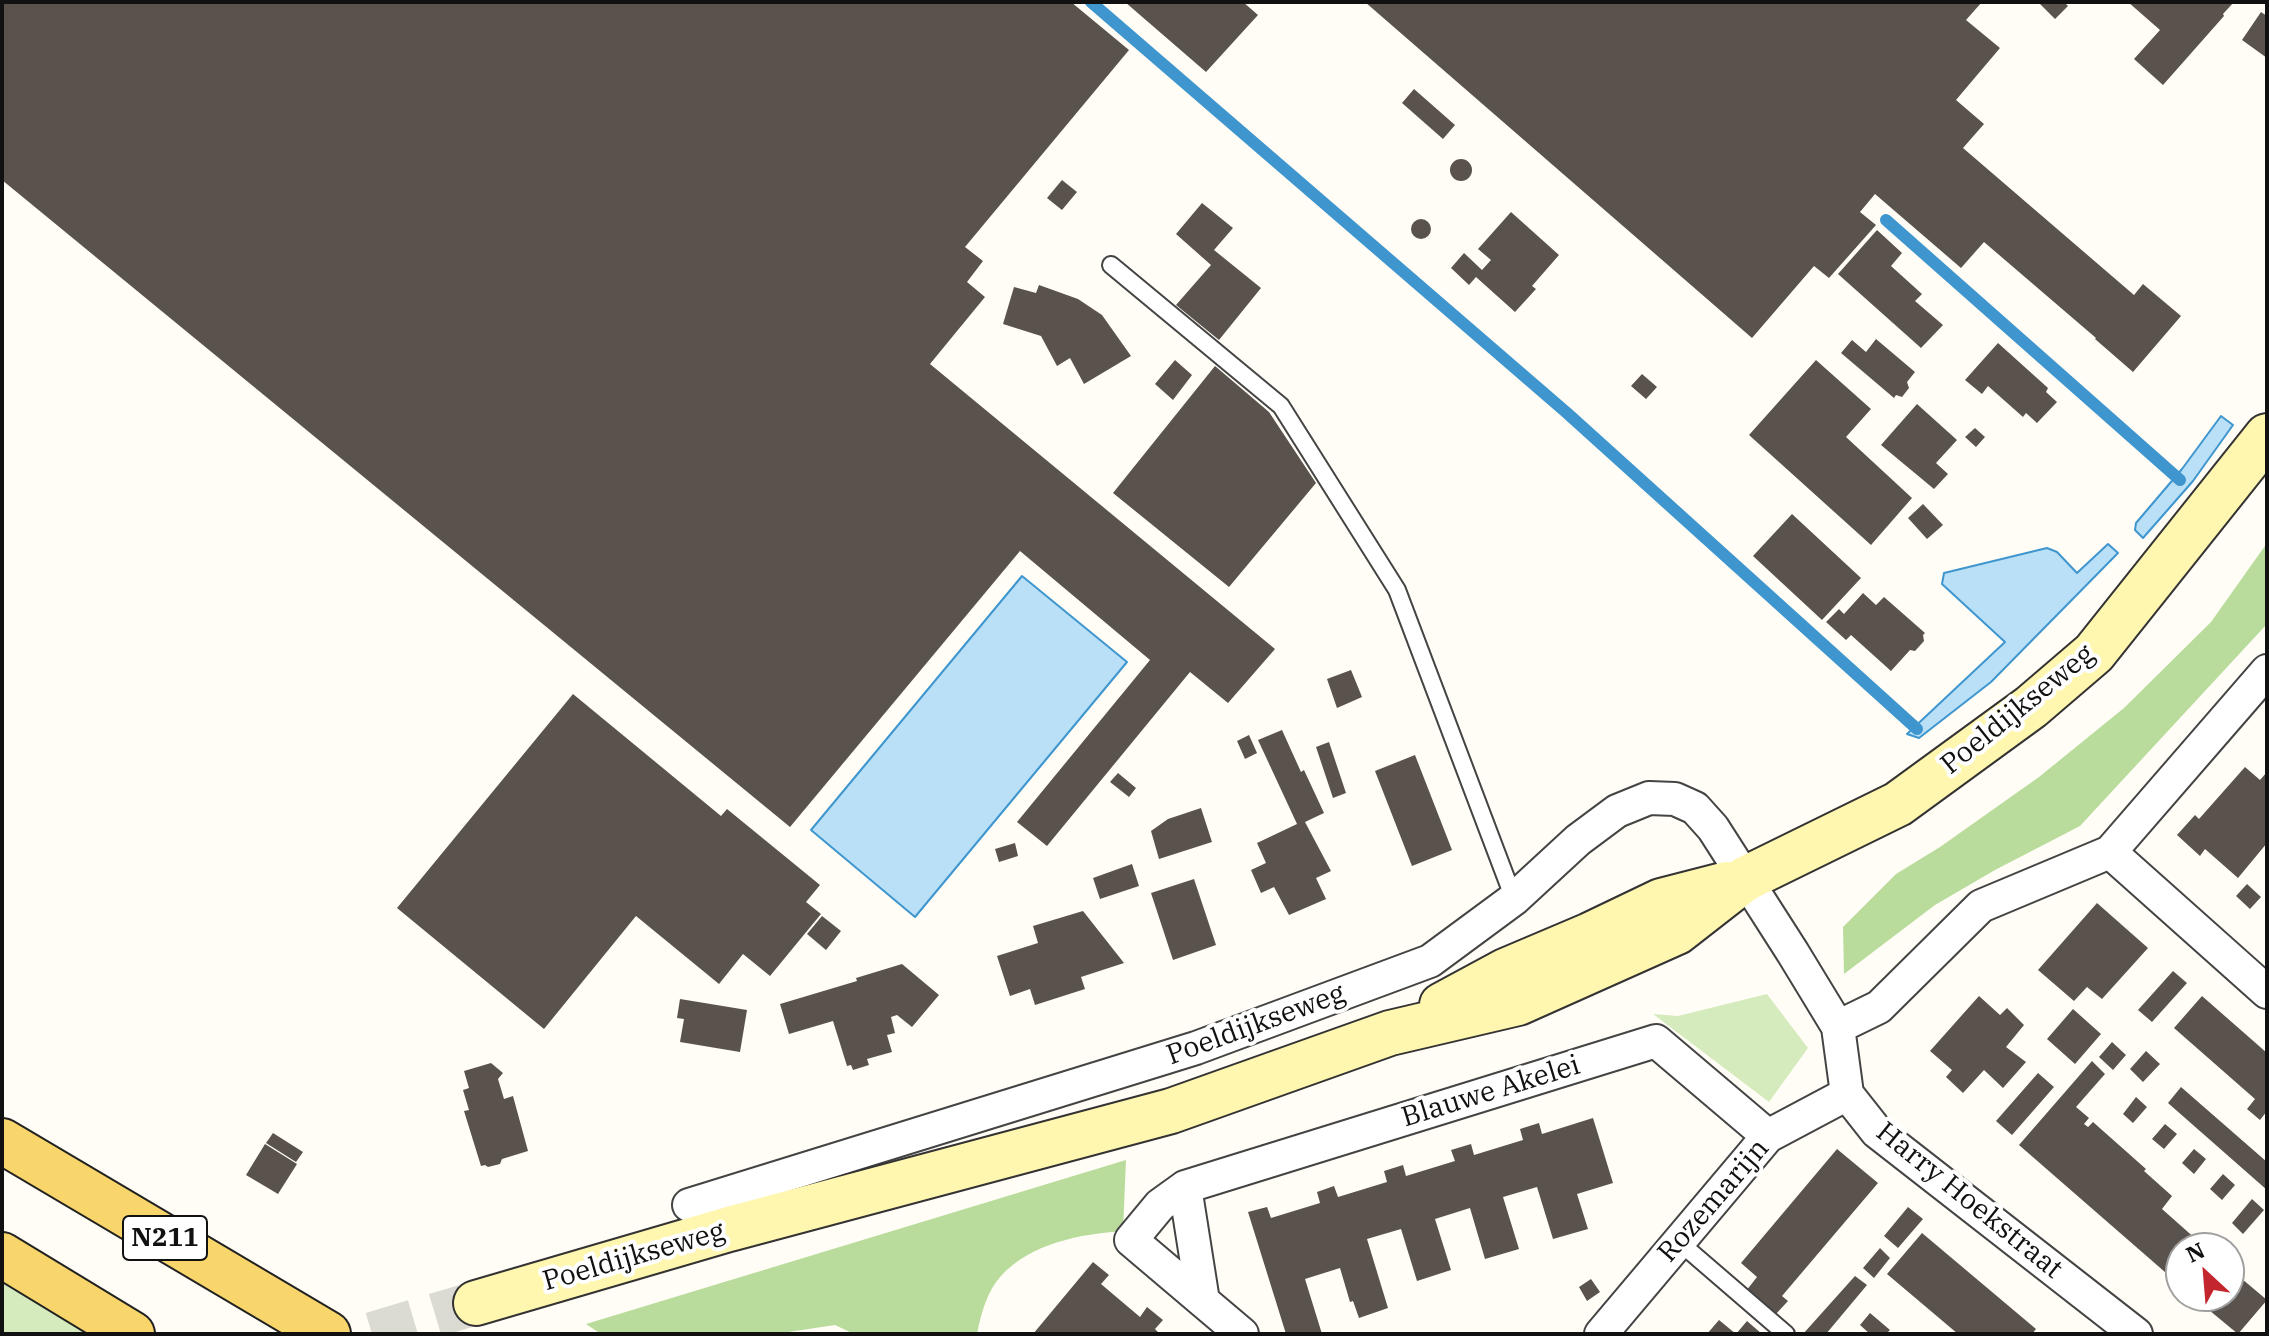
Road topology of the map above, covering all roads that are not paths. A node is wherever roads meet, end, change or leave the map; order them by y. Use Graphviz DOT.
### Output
graph roads {
  1 [pos="1111,265"];
  2 [pos="2267,436"];
  3 [pos="2267,671"];
  4 [pos="2110,852"];
  5 [pos="1745,879"];
  6 [pos="1514,899"];
  7 [pos="2267,992"];
  8 [pos="1838,1027"];
  9 [pos="1847,1094"];
  10 [pos="1768,1136"];
  11 [pos="2,1141"];
  12 [pos="1185,1187"];
  13 [pos="689,1205"];
  14 [pos="1678,1241"];
  15 [pos="2,1255"];
  16 [pos="1203,1301"];
  17 [pos="476,1303"];
  18 [pos="132,1334"];
  19 [pos="328,1334"];
  20 [pos="1242,1334"];
  21 [pos="1601,1334"];
  22 [pos="1786,1334"];
  23 [pos="2136,1334"];
  1 -- 6 [label="lane"];
  2 -- 5 [label="street, Poeldijkseweg"];
  3 -- 4 [label="street"];
  4 -- 7 [label="street"];
  4 -- 8 [label="street"];
  5 -- 6 [label="street, Poeldijkseweg"];
  5 -- 8 [label="street"];
  5 -- 17 [label="street, Poeldijkseweg"];
  6 -- 13 [label="street, Poeldijkseweg"];
  8 -- 9 [label="street"];
  9 -- 10 [label="street, Rozemarijn"];
  9 -- 23 [label="street, Harry Hoekstraat"];
  10 -- 12 [label="street, Blauwe Akelei"];
  10 -- 14 [label="street, Rozemarijn"];
  11 -- 19 [label="main road, N211"];
  12 -- 16 [label="street"];
  12 -- 16 [label="street, Blauwe Akelei"];
  14 -- 21 [label="street, Rozemarijn"];
  14 -- 22 [label="lane"];
  15 -- 18 [label="main road"];
  16 -- 20 [label="street, Blauwe Akelei"];
}
